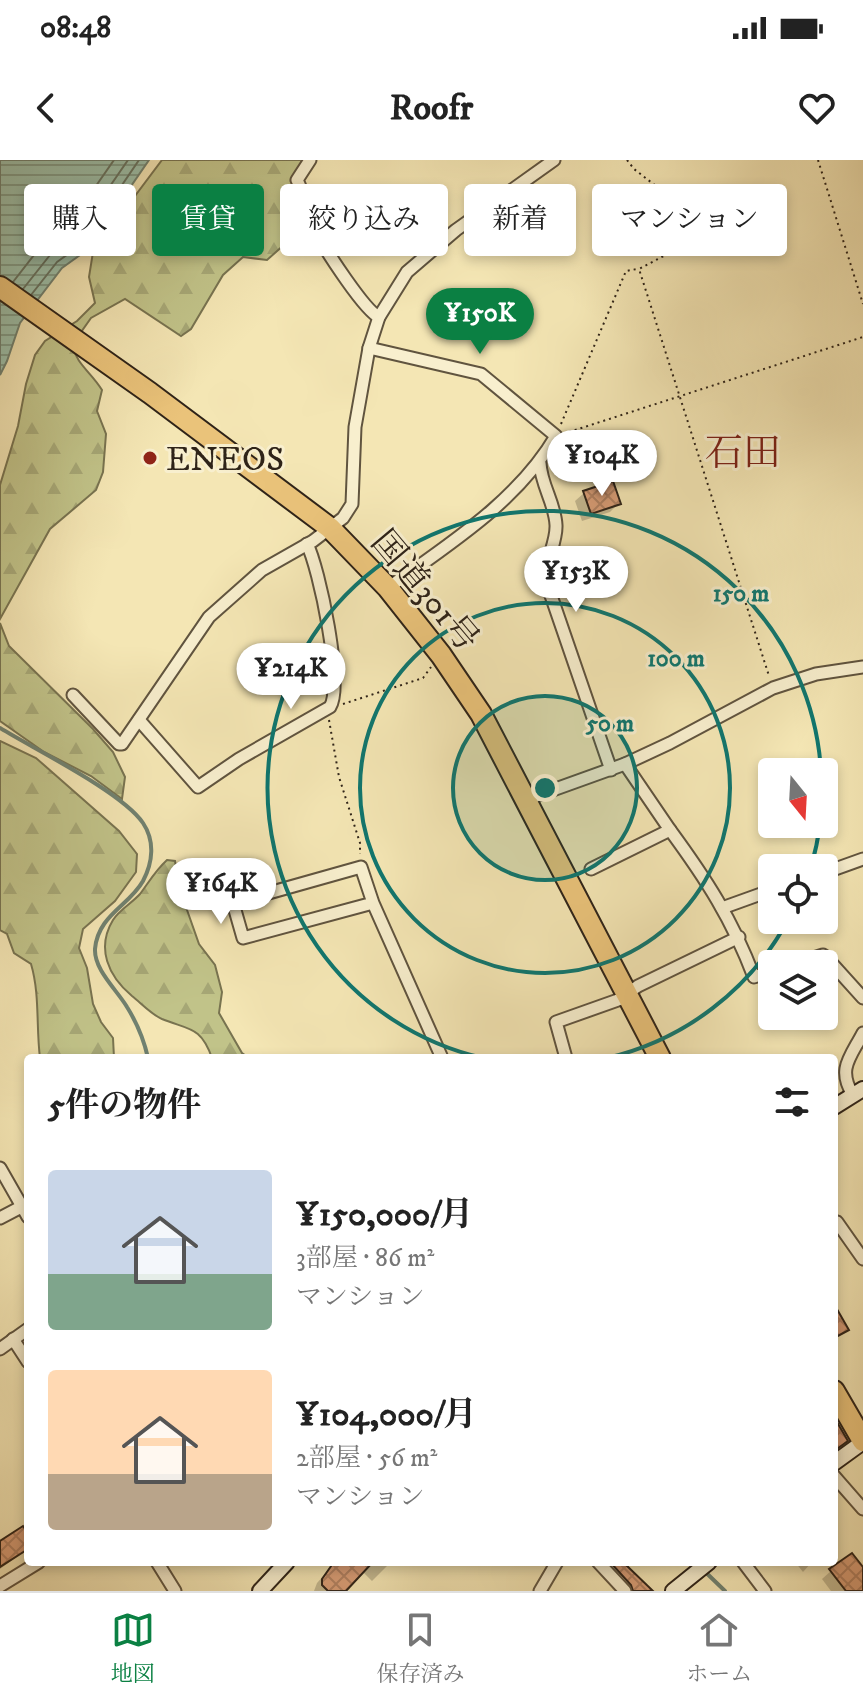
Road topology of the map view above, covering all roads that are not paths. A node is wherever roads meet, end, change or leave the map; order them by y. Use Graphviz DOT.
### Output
graph roads {
  1 [pos="310,160"];
  2 [pos="554,160"];
  3 [pos="0,287"];
  4 [pos="379,317"];
  5 [pos="369,348"];
  6 [pos="540,463"];
  7 [pos="330,528"];
  8 [pos="307,544"];
  9 [pos="388,588"];
  10 [pos="863,667"];
  11 [pos="73,695"];
  12 [pos="139,720"];
  13 [pos="625,764"];
  14 [pos="611,770"];
  15 [pos="525,800"];
  16 [pos="670,830"];
  17 [pos="863,859"];
  18 [pos="838,868"];
  19 [pos="591,869"];
  20 [pos="758,895"];
  21 [pos="373,903"];
  22 [pos="722,908"];
  23 [pos="739,937"];
  24 [pos="838,970"];
  25 [pos="758,976"];
  26 [pos="626,994"];
  27 [pos="863,998"];
  28 [pos="863,1033"];
  29 [pos="440,1054"];
  30 [pos="565,1054"];
  31 [pos="658,1054"];
  32 [pos="858,1092"];
  33 [pos="838,1104"];
  34 [pos="0,1168"];
  35 [pos="24,1210"];
  36 [pos="24,1212"];
  37 [pos="0,1218"];
  38 [pos="838,1223"];
  39 [pos="863,1259"];
  40 [pos="24,1332"];
  41 [pos="13,1339"];
  42 [pos="0,1349"];
  43 [pos="24,1356"];
  44 [pos="838,1398"];
  45 [pos="863,1441"];
  46 [pos="838,1460"];
  47 [pos="838,1481"];
  48 [pos="863,1509"];
  49 [pos="32,1566"];
  50 [pos="159,1566"];
  51 [pos="284,1566"];
  52 [pos="555,1566"];
  53 [pos="602,1566"];
  54 [pos="746,1566"];
  55 [pos="703,1567"];
  56 [pos="0,1586"];
  57 [pos="269,1588"];
  58 [pos="175,1591"];
  59 [pos="540,1591"];
  60 [pos="625,1591"];
  61 [pos="673,1591"];
  62 [pos="765,1591"];
  1 -- 4 [label="street"];
  2 -- 4 [label="street"];
  3 -- 7 [label="highway, 国道301号"];
  4 -- 5 [label="street"];
  5 -- 6 [label="street"];
  5 -- 7 [label="street"];
  6 -- 9 [label="street"];
  6 -- 14 [label="street"];
  7 -- 8 [label="street"];
  7 -- 9 [label="highway, 国道301号"];
  8 -- 12 [label="street"];
  8 -- 12 [label="street"];
  9 -- 15 [label="highway, 国道301号"];
  10 -- 13 [label="street"];
  11 -- 12 [label="street"];
  13 -- 14 [label="street"];
  13 -- 16 [label="street"];
  14 -- 15 [label="street"];
  15 -- 26 [label="highway, 国道301号"];
  16 -- 19 [label="street"];
  16 -- 22 [label="street"];
  17 -- 18 [label="street"];
  20 -- 22 [label="street"];
  21 -- 21 [label="street"];
  21 -- 29 [label="street"];
  22 -- 23 [label="street"];
  23 -- 25 [label="street"];
  23 -- 26 [label="street"];
  24 -- 27 [label="street"];
  26 -- 30 [label="street"];
  26 -- 31 [label="highway, 国道301号"];
  28 -- 32 [label="street"];
  32 -- 33 [label="street"];
  34 -- 35 [label="street"];
  36 -- 37 [label="street"];
  38 -- 39 [label="street"];
  40 -- 41 [label="street"];
  41 -- 42 [label="street"];
  41 -- 43 [label="street"];
  44 -- 45 [label="highway"];
  45 -- 46 [label="street"];
  47 -- 48 [label="street"];
  49 -- 56 [label="street"];
  50 -- 58 [label="street"];
  51 -- 57 [label="street"];
  52 -- 59 [label="street"];
  53 -- 60 [label="street"];
  54 -- 62 [label="street"];
  55 -- 61 [label="street"];
}
